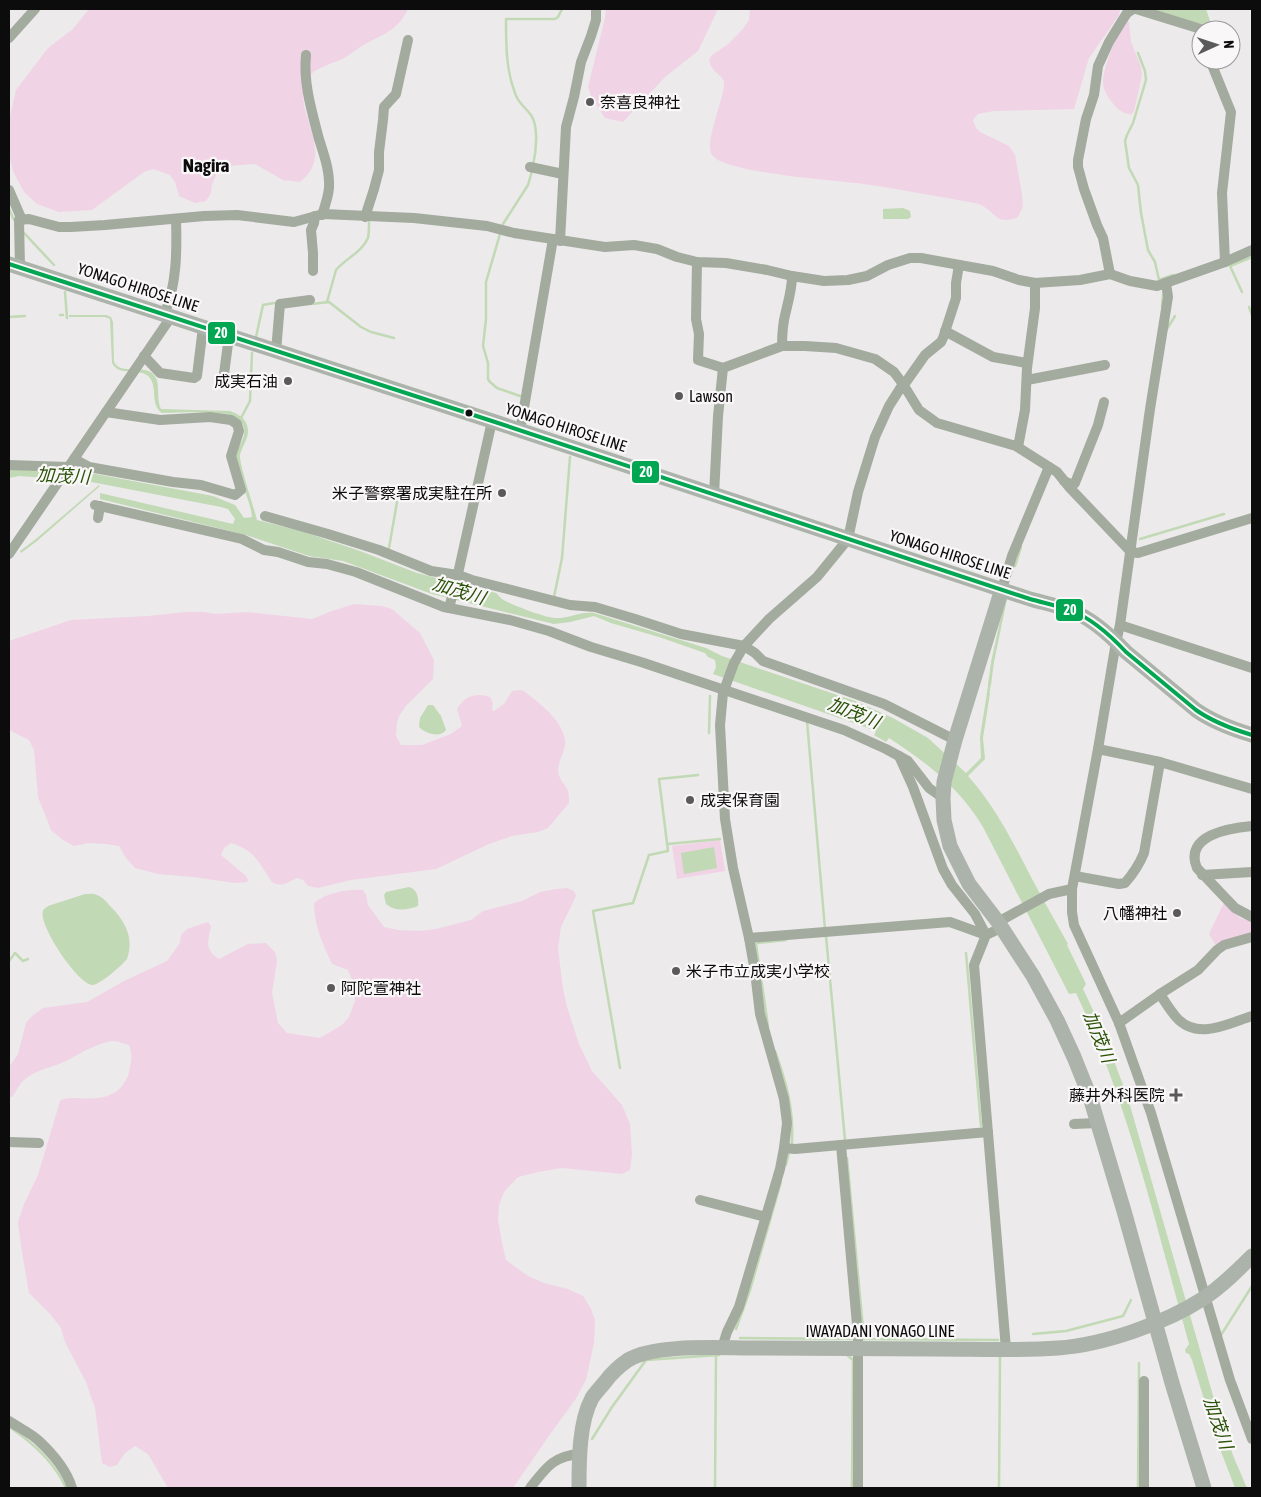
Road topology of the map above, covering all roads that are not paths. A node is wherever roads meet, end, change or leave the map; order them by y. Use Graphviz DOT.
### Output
graph roads {
  1 [pos="35,9"];
  2 [pos="596,9"];
  3 [pos="1134,9"];
  4 [pos="1191,26"];
  5 [pos="9,38"];
  6 [pos="408,40"];
  7 [pos="306,55"];
  8 [pos="1214,70"];
  9 [pos="530,167"];
  10 [pos="563,174"];
  11 [pos="9,190"];
  12 [pos="319,216"];
  13 [pos="365,216"];
  14 [pos="176,219"];
  15 [pos="22,220"];
  16 [pos="556,240"];
  17 [pos="1252,250"];
  18 [pos="697,262"];
  19 [pos="1225,262"];
  20 [pos="959,265"];
  21 [pos="14,266"];
  22 [pos="312,271"];
  23 [pos="1110,274"];
  24 [pos="792,276"];
  25 [pos="1035,283"];
  26 [pos="1166,283"];
  27 [pos="310,300"];
  28 [pos="168,316"];
  29 [pos="203,327"];
  30 [pos="946,331"];
  31 [pos="229,336"];
  32 [pos="782,346"];
  33 [pos="276,351"];
  34 [pos="144,356"];
  35 [pos="1028,362"];
  36 [pos="1105,364"];
  37 [pos="723,368"];
  38 [pos="224,374"];
  39 [pos="1027,380"];
  40 [pos="903,384"];
  41 [pos="1104,402"];
  42 [pos="106,412"];
  43 [pos="492,421"];
  44 [pos="520,431"];
  45 [pos="1018,447"];
  46 [pos="71,463"];
  47 [pos="9,465"];
  48 [pos="1049,467"];
  49 [pos="1064,481"];
  50 [pos="714,495"];
  51 [pos="265,516"];
  52 [pos="98,518"];
  53 [pos="1252,518"];
  54 [pos="848,539"];
  55 [pos="1131,552"];
  56 [pos="9,554"];
  57 [pos="458,576"];
  58 [pos="1002,590"];
  59 [pos="449,608"];
  60 [pos="1120,625"];
  61 [pos="1116,642"];
  62 [pos="744,646"];
  63 [pos="1252,668"];
  64 [pos="726,684"];
  65 [pos="1252,735"];
  66 [pos="954,744"];
  67 [pos="1098,749"];
  68 [pos="899,756"];
  69 [pos="1160,762"];
  70 [pos="1252,789"];
  71 [pos="943,798"];
  72 [pos="1252,826"];
  73 [pos="1252,872"];
  74 [pos="1202,875"];
  75 [pos="1075,876"];
  76 [pos="1072,889"];
  77 [pos="1252,917"];
  78 [pos="1002,923"];
  79 [pos="986,935"];
  80 [pos="1252,937"];
  81 [pos="749,938"];
  82 [pos="1160,994"];
  83 [pos="1252,1016"];
  84 [pos="1119,1023"];
  85 [pos="1097,1122"];
  86 [pos="1074,1124"];
  87 [pos="988,1132"];
  88 [pos="9,1142"];
  89 [pos="39,1143"];
  90 [pos="841,1145"];
  91 [pos="784,1148"];
  92 [pos="700,1200"];
  93 [pos="766,1217"];
  94 [pos="1252,1256"];
  95 [pos="1202,1299"];
  96 [pos="1160,1321"];
  97 [pos="722,1348"];
  98 [pos="858,1349"];
  99 [pos="1006,1350"];
  100 [pos="1144,1381"];
  101 [pos="9,1421"];
  102 [pos="1252,1439"];
  103 [pos="580,1454"];
  104 [pos="72,1488"];
  105 [pos="530,1488"];
  106 [pos="579,1488"];
  107 [pos="858,1488"];
  108 [pos="1144,1488"];
  109 [pos="1204,1488"];
  1 -- 5 [label="street"];
  2 -- 10 [label="street"];
  3 -- 4 [label="street"];
  3 -- 23 [label="street"];
  6 -- 13 [label="street"];
  7 -- 12 [label="street"];
  8 -- 19 [label="street"];
  9 -- 10 [label="street"];
  10 -- 16 [label="street"];
  11 -- 15 [label="street"];
  12 -- 13 [label="street"];
  12 -- 14 [label="street"];
  12 -- 22 [label="street"];
  13 -- 16 [label="street"];
  14 -- 15 [label="street"];
  14 -- 28 [label="street"];
  15 -- 21 [label="street"];
  16 -- 18 [label="street"];
  16 -- 44 [label="street"];
  17 -- 19 [label="street"];
  18 -- 24 [label="street"];
  18 -- 37 [label="street"];
  19 -- 26 [label="street"];
  20 -- 24 [label="street"];
  20 -- 25 [label="street"];
  20 -- 30 [label="street"];
  21 -- 28 [label="main road, YONAGO HIROSE LINE"];
  23 -- 25 [label="street"];
  23 -- 26 [label="street"];
  24 -- 32 [label="street"];
  25 -- 35 [label="street"];
  26 -- 55 [label="street"];
  27 -- 33 [label="street"];
  28 -- 29 [label="main road, YONAGO HIROSE LINE"];
  28 -- 34 [label="street"];
  29 -- 31 [label="main road, YONAGO HIROSE LINE"];
  29 -- 34 [label="street"];
  30 -- 35 [label="street"];
  30 -- 40 [label="street"];
  31 -- 33 [label="main road, YONAGO HIROSE LINE"];
  31 -- 38 [label="street"];
  32 -- 37 [label="street"];
  32 -- 40 [label="street"];
  33 -- 43 [label="main road, YONAGO HIROSE LINE"];
  34 -- 42 [label="street"];
  35 -- 39 [label="street"];
  36 -- 39 [label="street"];
  37 -- 50 [label="street"];
  39 -- 45 [label="street"];
  40 -- 45 [label="street"];
  40 -- 54 [label="street"];
  41 -- 49 [label="street"];
  42 -- 46 [label="street"];
  42 -- 46 [label="street"];
  43 -- 44 [label="main road, YONAGO HIROSE LINE"];
  43 -- 57 [label="street"];
  44 -- 50 [label="main road, YONAGO HIROSE LINE"];
  45 -- 48 [label="street"];
  46 -- 47 [label="street"];
  46 -- 56 [label="street"];
  48 -- 49 [label="street"];
  48 -- 58 [label="street"];
  49 -- 55 [label="street"];
  50 -- 54 [label="main road, YONAGO HIROSE LINE"];
  51 -- 57 [label="street"];
  52 -- 59 [label="street"];
  53 -- 55 [label="street"];
  54 -- 58 [label="main road, YONAGO HIROSE LINE"];
  54 -- 62 [label="street"];
  55 -- 60 [label="street"];
  57 -- 59 [label="street"];
  57 -- 62 [label="street"];
  58 -- 61 [label="main road, YONAGO HIROSE LINE"];
  58 -- 66 [label="main road"];
  59 -- 64 [label="street"];
  60 -- 61 [label="street"];
  60 -- 63 [label="street"];
  61 -- 65 [label="main road, YONAGO HIROSE LINE"];
  61 -- 67 [label="street"];
  62 -- 64 [label="street"];
  62 -- 66 [label="street"];
  64 -- 68 [label="street"];
  64 -- 81 [label="street"];
  66 -- 71 [label="main road"];
  67 -- 69 [label="street"];
  67 -- 75 [label="street"];
  68 -- 71 [label="street"];
  68 -- 79 [label="street"];
  69 -- 70 [label="street"];
  69 -- 75 [label="street"];
  71 -- 78 [label="main road"];
  72 -- 74 [label="street"];
  73 -- 74 [label="street"];
  74 -- 77 [label="street"];
  75 -- 76 [label="street"];
  76 -- 78 [label="street"];
  76 -- 84 [label="street"];
  78 -- 79 [label="street"];
  78 -- 85 [label="main road"];
  79 -- 81 [label="street"];
  79 -- 87 [label="street"];
  80 -- 82 [label="street"];
  81 -- 91 [label="street"];
  82 -- 83 [label="street"];
  82 -- 84 [label="street"];
  84 -- 95 [label="street"];
  85 -- 86 [label="street"];
  85 -- 96 [label="main road"];
  87 -- 90 [label="street"];
  87 -- 99 [label="street"];
  88 -- 89 [label="street"];
  90 -- 91 [label="street"];
  90 -- 98 [label="street"];
  91 -- 93 [label="street"];
  92 -- 93 [label="street"];
  93 -- 97 [label="street"];
  94 -- 95 [label="main road, IWAYADANI YONAGO LINE"];
  95 -- 96 [label="main road, IWAYADANI YONAGO LINE"];
  95 -- 102 [label="street"];
  96 -- 99 [label="main road, IWAYADANI YONAGO LINE"];
  96 -- 109 [label="main road"];
  97 -- 98 [label="main road, IWAYADANI YONAGO LINE"];
  97 -- 103 [label="main road, IWAYADANI YONAGO LINE"];
  98 -- 99 [label="main road, IWAYADANI YONAGO LINE"];
  98 -- 107 [label="street"];
  100 -- 108 [label="street"];
  101 -- 104 [label="street"];
  103 -- 105 [label="street"];
  103 -- 106 [label="main road, IWAYADANI YONAGO LINE"];
}
